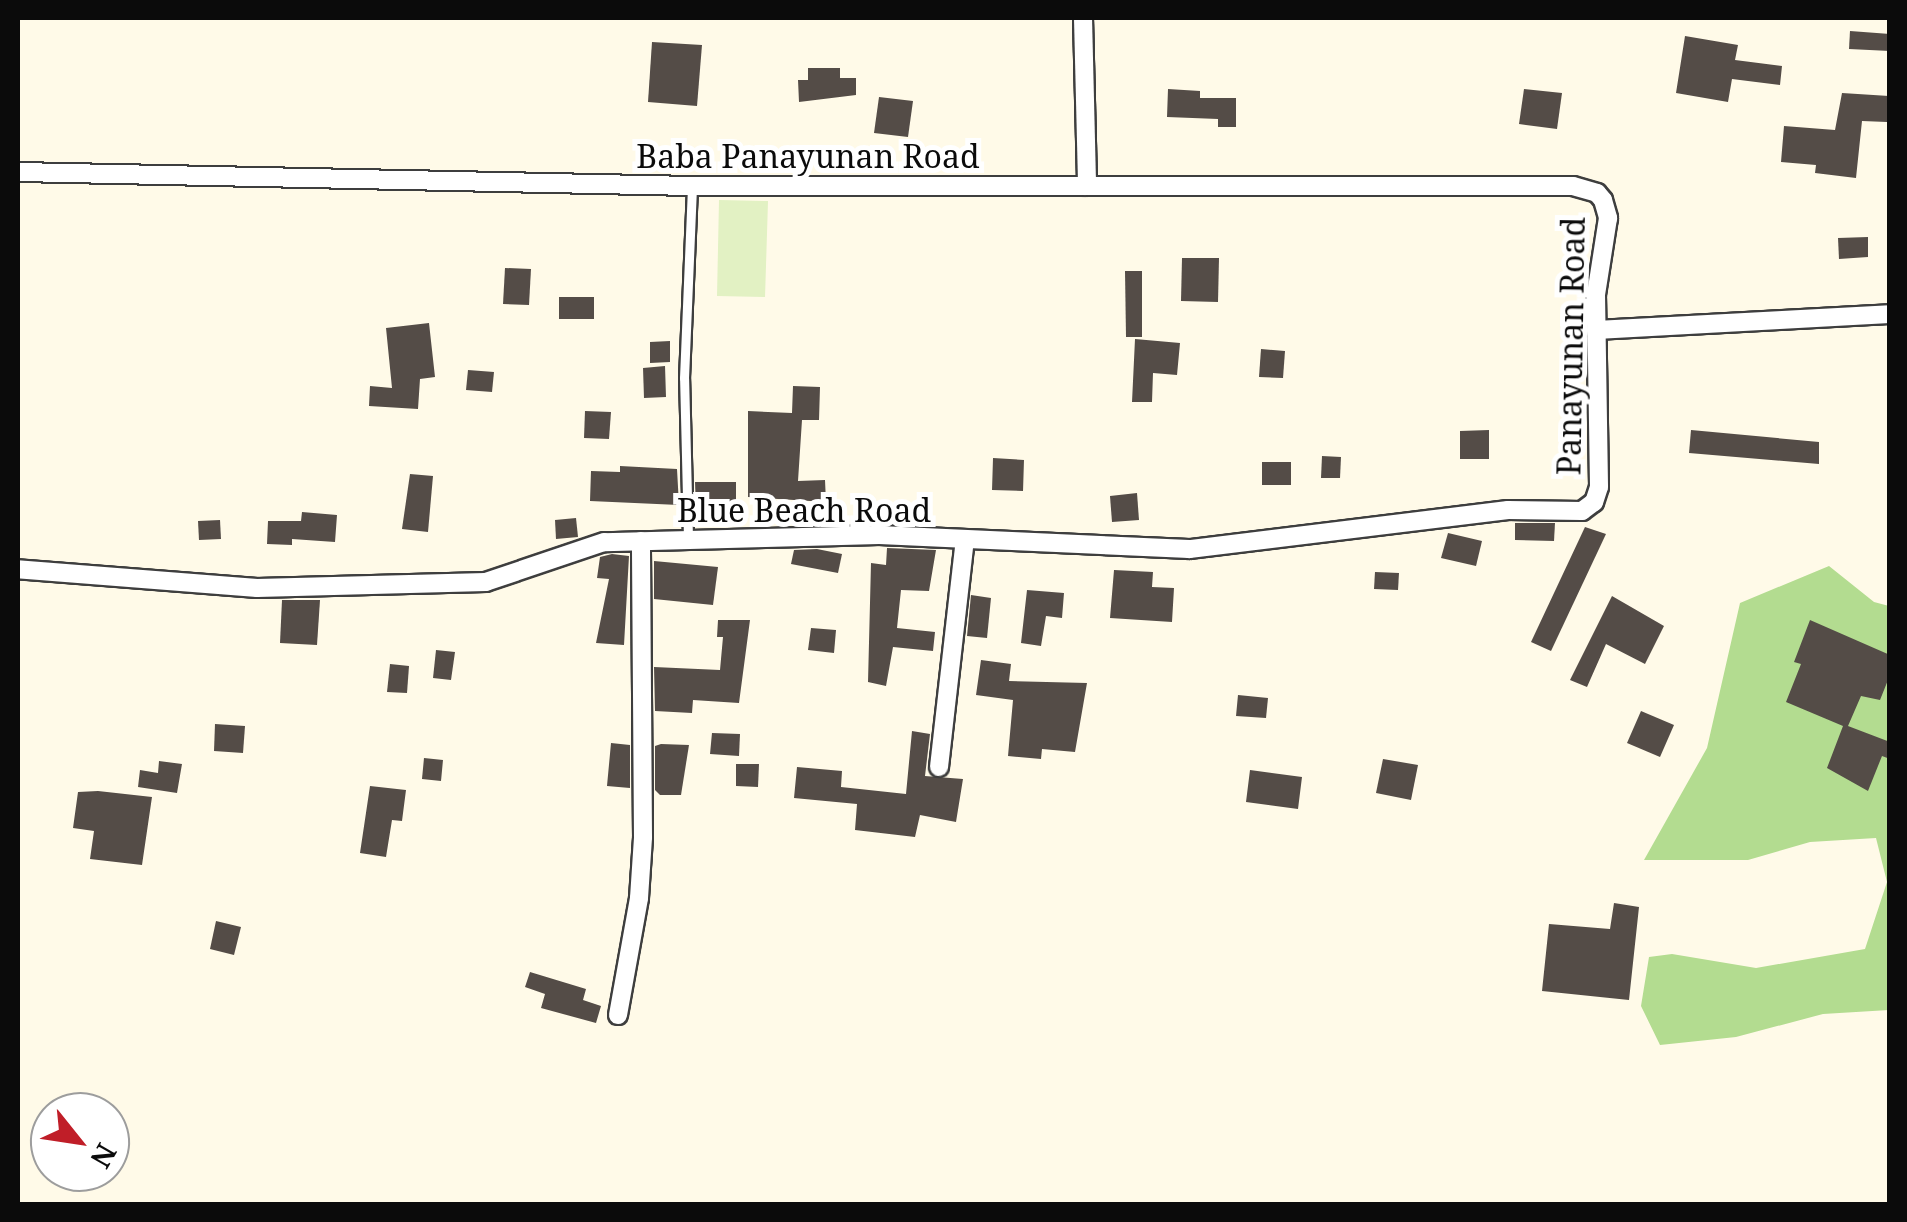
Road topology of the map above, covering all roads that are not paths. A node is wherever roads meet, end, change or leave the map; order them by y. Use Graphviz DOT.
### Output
graph roads {
  1 [pos="1083,18"];
  2 [pos="18,172"];
  3 [pos="692,186"];
  4 [pos="1087,186"];
  5 [pos="1596,193"];
  6 [pos="1890,314"];
  7 [pos="1596,330"];
  8 [pos="1594,502"];
  9 [pos="688,540"];
  10 [pos="965,540"];
  11 [pos="641,541"];
  12 [pos="18,569"];
  13 [pos="939,767"];
  14 [pos="618,1014"];
  1 -- 4 [label="street"];
  2 -- 3 [label="street, Baba Panayunan Road"];
  3 -- 4 [label="street, Baba Panayunan Road"];
  3 -- 9 [label="lane"];
  4 -- 5 [label="street, Baba Panayunan Road"];
  5 -- 7 [label="street, Panayunan Road"];
  6 -- 7 [label="street"];
  7 -- 8 [label="street, Panayunan Road"];
  8 -- 10 [label="street, Blue Beach Road"];
  9 -- 10 [label="street, Blue Beach Road"];
  9 -- 11 [label="street, Blue Beach Road"];
  10 -- 13 [label="street"];
  11 -- 12 [label="street, Blue Beach Road"];
  11 -- 14 [label="street"];
}
